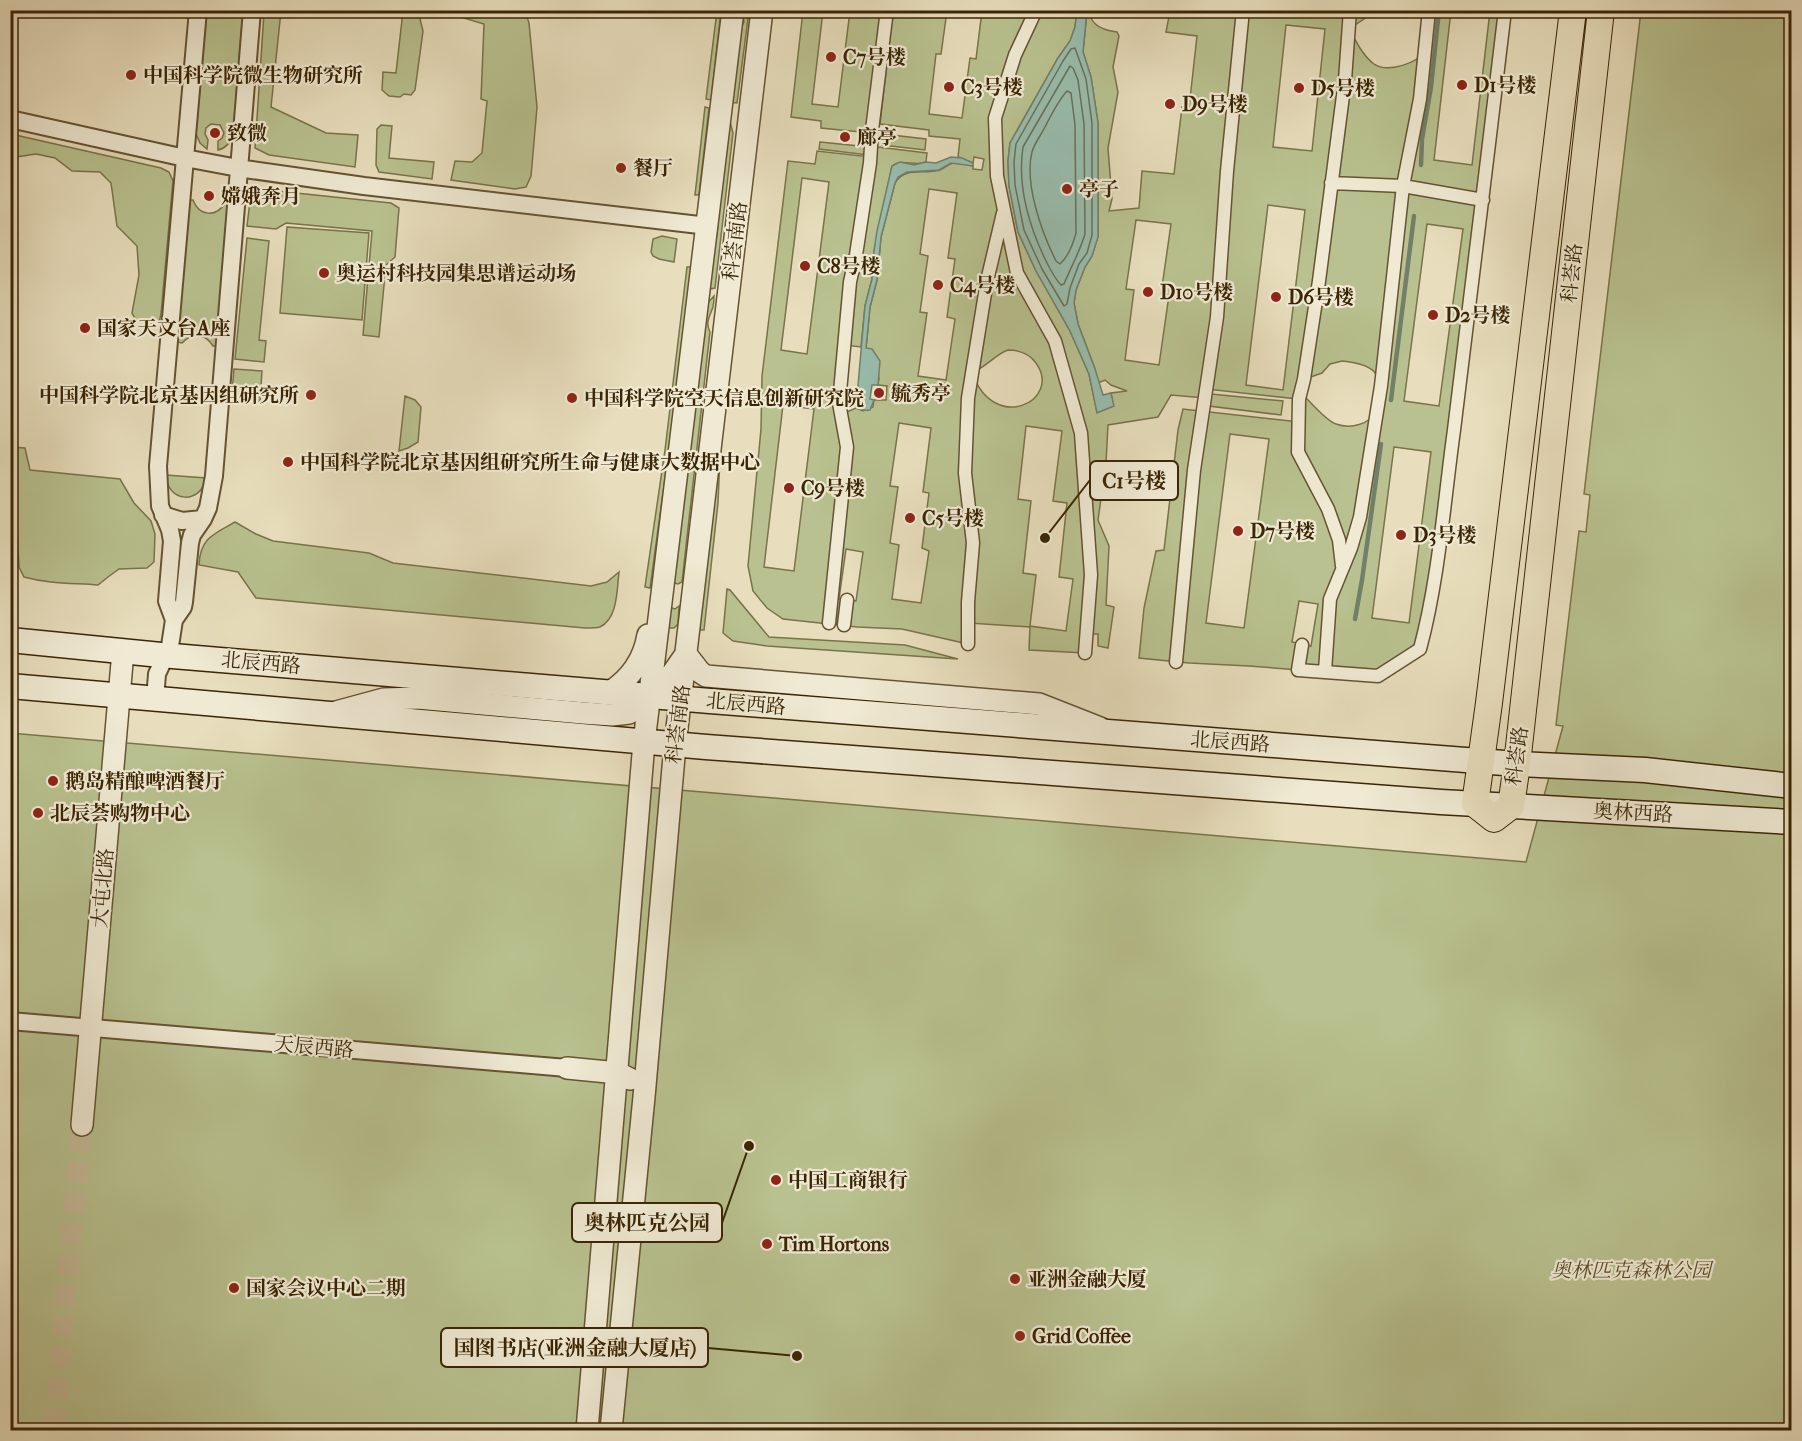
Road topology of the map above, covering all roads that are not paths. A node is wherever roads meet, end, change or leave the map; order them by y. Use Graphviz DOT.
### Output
graph roads {
  1 [pos="198,10"];
  2 [pos="252,10"];
  3 [pos="733,10"];
  4 [pos="762,10"];
  5 [pos="887,10"];
  6 [pos="1028,10"];
  7 [pos="1036,10"];
  8 [pos="1243,10"];
  9 [pos="1350,10"];
  10 [pos="1429,10"];
  11 [pos="1505,10"];
  12 [pos="1573,10"];
  13 [pos="1601,10"];
  14 [pos="1027,30"];
  15 [pos="10,119"];
  16 [pos="185,158"];
  17 [pos="238,168"];
  18 [pos="1331,183"];
  19 [pos="1403,186"];
  20 [pos="1482,200"];
  21 [pos="1004,209"];
  22 [pos="708,226"];
  23 [pos="682,437"];
  24 [pos="163,515"];
  25 [pos="203,519"];
  26 [pos="1342,567"];
  27 [pos="664,586"];
  28 [pos="694,590"];
  29 [pos="847,600"];
  30 [pos="174,620"];
  31 [pos="829,622"];
  32 [pos="844,625"];
  33 [pos="10,640"];
  34 [pos="968,644"];
  35 [pos="1302,645"];
  36 [pos="123,651"];
  37 [pos="1085,652"];
  38 [pos="686,654"];
  39 [pos="166,655"];
  40 [pos="1176,662"];
  41 [pos="1325,671"];
  42 [pos="10,686"];
  43 [pos="610,692"];
  44 [pos="120,696"];
  45 [pos="650,696"];
  46 [pos="681,698"];
  47 [pos="155,699"];
  48 [pos="739,703"];
  49 [pos="325,714"];
  50 [pos="1112,732"];
  51 [pos="644,742"];
  52 [pos="675,745"];
  53 [pos="1481,761"];
  54 [pos="1517,764"];
  55 [pos="641,770"];
  56 [pos="1791,786"];
  57 [pos="1475,804"];
  58 [pos="1511,806"];
  59 [pos="1791,822"];
  60 [pos="10,1021"];
  61 [pos="91,1028"];
  62 [pos="647,1063"];
  63 [pos="567,1068"];
  64 [pos="618,1073"];
  65 [pos="645,1086"];
  66 [pos="82,1125"];
  67 [pos="587,1431"];
  68 [pos="611,1431"];
  1 -- 16 [label="street"];
  2 -- 17 [label="street"];
  3 -- 22 [label="street, 科荟南路"];
  4 -- 28 [label="street, 科荟南路"];
  5 -- 31 [label="street"];
  6 -- 14 [label="street"];
  7 -- 14 [label="street"];
  8 -- 40 [label="street"];
  9 -- 18 [label="street"];
  10 -- 19 [label="street"];
  11 -- 20 [label="street"];
  12 -- 53 [label="main road, 科荟路"];
  13 -- 54 [label="main road, 科荟路"];
  14 -- 21 [label="street"];
  15 -- 16 [label="street"];
  16 -- 17 [label="street"];
  16 -- 24 [label="street"];
  17 -- 22 [label="street"];
  17 -- 25 [label="street"];
  18 -- 19 [label="street"];
  18 -- 26 [label="street"];
  19 -- 20 [label="street"];
  19 -- 26 [label="street"];
  20 -- 41 [label="street"];
  21 -- 34 [label="street"];
  21 -- 37 [label="street"];
  22 -- 23 [label="street, 科荟南路"];
  23 -- 27 [label="street, 科荟南路"];
  23 -- 43 [label="street"];
  24 -- 25 [label="street"];
  24 -- 30 [label="street"];
  25 -- 30 [label="street"];
  26 -- 41 [label="street"];
  27 -- 28 [label="street"];
  27 -- 45 [label="street, 科荟南路"];
  28 -- 38 [label="street, 科荟南路"];
  29 -- 32 [label="street"];
  30 -- 39 [label="street"];
  33 -- 36 [label="main road, 北辰西路"];
  35 -- 41 [label="street"];
  36 -- 39 [label="main road, 北辰西路"];
  36 -- 44 [label="street, 大屯北路"];
  38 -- 46 [label="street, 科荟南路"];
  38 -- 49 [label="street"];
  38 -- 50 [label="street"];
  39 -- 43 [label="main road, 北辰西路"];
  39 -- 47 [label="street"];
  42 -- 44 [label="main road"];
  43 -- 45 [label="main road, 北辰西路"];
  44 -- 47 [label="main road"];
  44 -- 61 [label="street, 大屯北路"];
  45 -- 46 [label="main road, 北辰西路"];
  45 -- 51 [label="street, 科荟南路"];
  46 -- 48 [label="main road, 北辰西路"];
  46 -- 52 [label="street, 科荟南路"];
  47 -- 49 [label="main road"];
  48 -- 50 [label="main road, 北辰西路"];
  48 -- 55 [label="street"];
  49 -- 51 [label="main road"];
  50 -- 53 [label="main road, 北辰西路"];
  51 -- 52 [label="main road"];
  51 -- 55 [label="street, 科荟南路"];
  52 -- 57 [label="main road"];
  52 -- 62 [label="street, 科荟南路"];
  53 -- 54 [label="main road"];
  53 -- 57 [label="main road, 科荟路"];
  54 -- 56 [label="main road"];
  54 -- 58 [label="main road, 科荟路"];
  55 -- 64 [label="street, 科荟南路"];
  57 -- 58 [label="main road, 科荟路"];
  58 -- 59 [label="main road, 奥林西路"];
  60 -- 61 [label="street, 天辰西路"];
  61 -- 63 [label="street, 天辰西路"];
  61 -- 66 [label="street, 大屯北路"];
  62 -- 64 [label="street, 天辰西路"];
  62 -- 65 [label="street, 科荟南路"];
  63 -- 64 [label="street, 天辰西路"];
  64 -- 65 [label="street, 天辰西路"];
  64 -- 67 [label="street, 科荟南路"];
  65 -- 68 [label="street, 科荟南路"];
}
